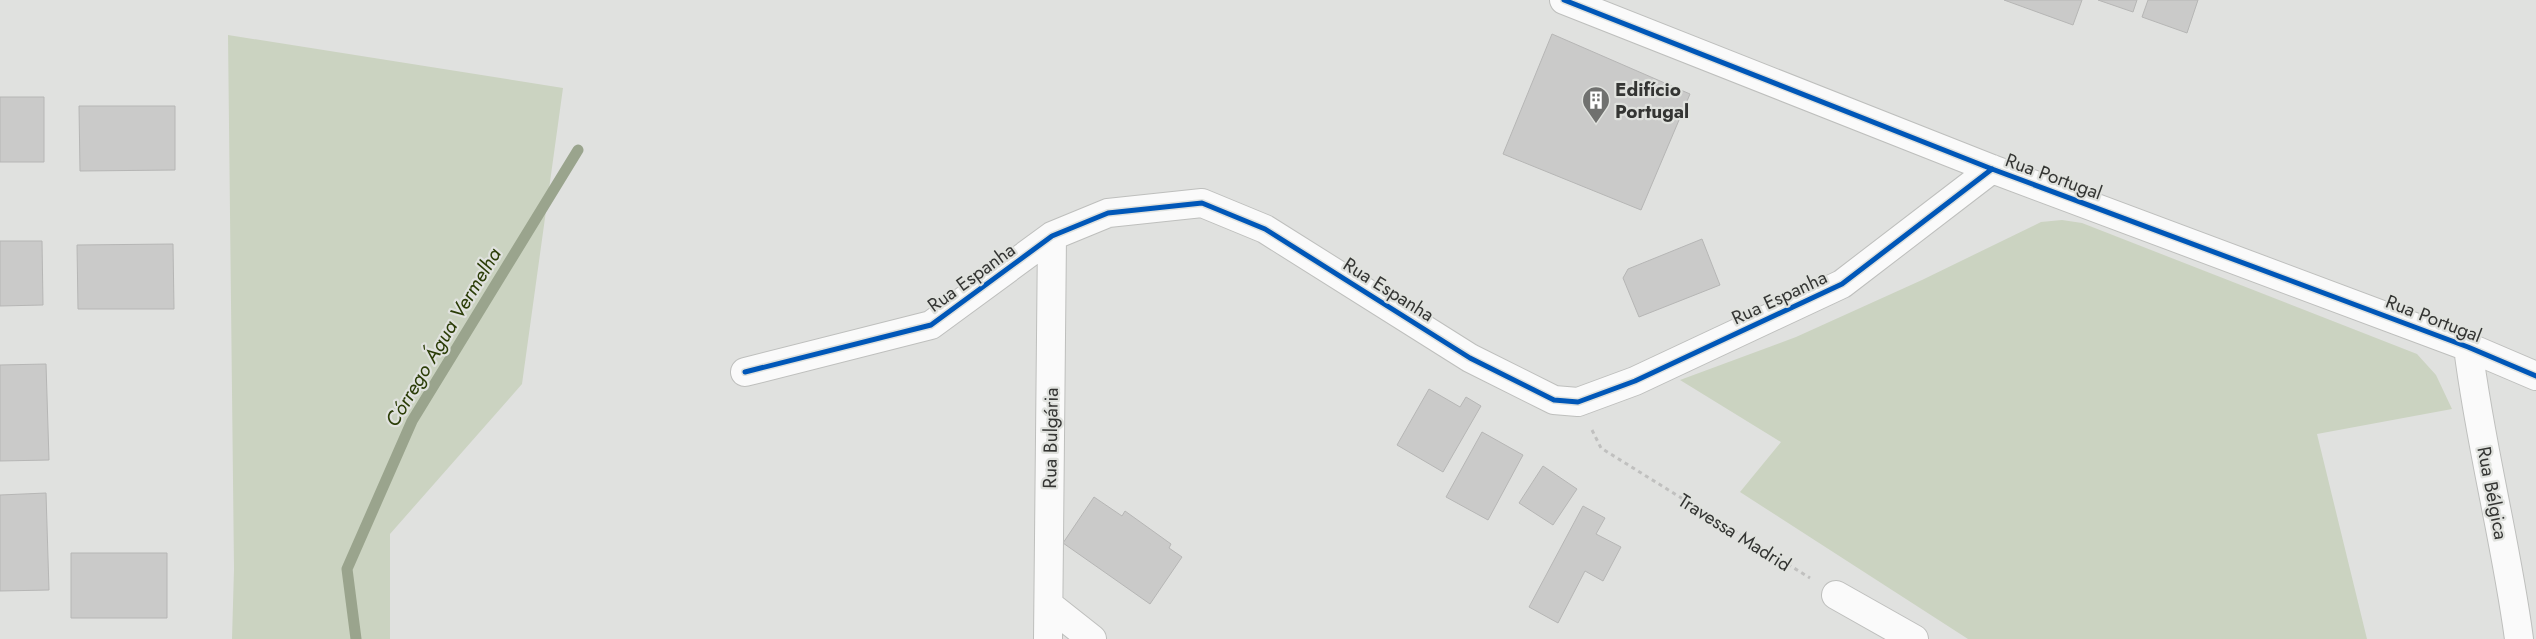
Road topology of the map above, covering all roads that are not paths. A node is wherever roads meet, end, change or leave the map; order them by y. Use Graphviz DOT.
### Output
graph roads {
  1 [pos="1564,0"];
  2 [pos="1992,169"];
  3 [pos="1052,236"];
  4 [pos="2468,347"];
  5 [pos="745,372"];
  6 [pos="2536,376"];
  7 [pos="1836,595"];
  8 [pos="1049,605"];
  9 [pos="1048,639"];
  10 [pos="1092,639"];
  11 [pos="1914,639"];
  12 [pos="2519,639"];
  1 -- 2 [label="street, Rua Portugal"];
  2 -- 3 [label="street, Rua Espanha"];
  2 -- 4 [label="street, Rua Portugal"];
  3 -- 5 [label="street, Rua Espanha"];
  3 -- 8 [label="street, Rua Bulgária"];
  4 -- 6 [label="street, Rua Portugal"];
  4 -- 12 [label="street, Rua Bélgica"];
  7 -- 11 [label="street"];
  8 -- 9 [label="street, Rua Bulgária"];
  8 -- 10 [label="street"];
}
